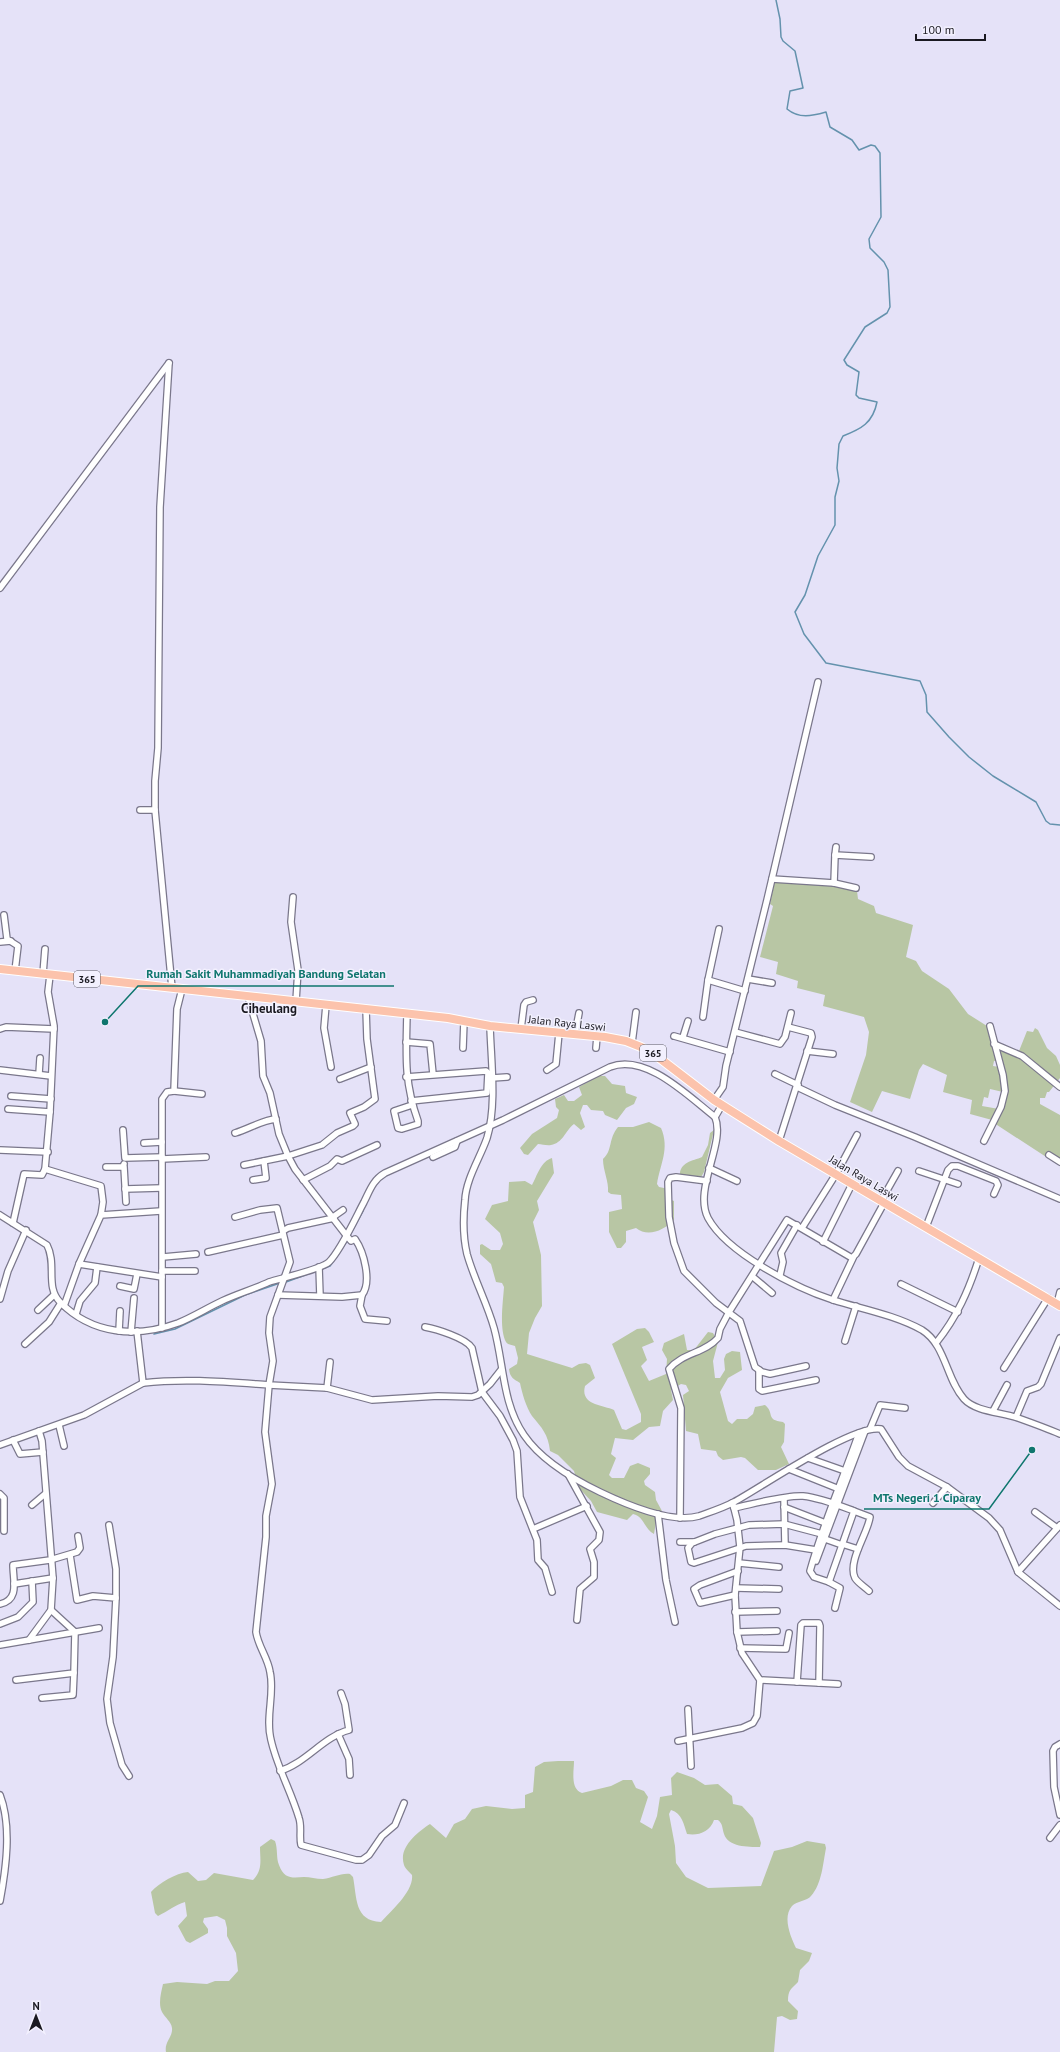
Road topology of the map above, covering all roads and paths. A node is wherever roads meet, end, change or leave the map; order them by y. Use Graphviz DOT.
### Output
graph roads {
  1 [pos="0,588"];
  2 [pos="818,682"];
  3 [pos="140,810"];
  4 [pos="156,810"];
  5 [pos="836,847"];
  6 [pos="836,855"];
  7 [pos="871,857"];
  8 [pos="772,879"];
  9 [pos="834,883"];
  10 [pos="856,888"];
  11 [pos="293,898"];
  12 [pos="4,915"];
  13 [pos="719,929"];
  14 [pos="11,941"];
  15 [pos="0,942"];
  16 [pos="45,949"];
  17 [pos="0,969"];
  18 [pos="15,971"];
  19 [pos="46,974"];
  20 [pos="748,979"];
  21 [pos="708,980"];
  22 [pos="772,983"];
  23 [pos="177,989"];
  24 [pos="745,991"];
  25 [pos="248,996"];
  26 [pos="533,1000"];
  27 [pos="296,1001"];
  28 [pos="326,1005"];
  29 [pos="366,1009"];
  30 [pos="636,1012"];
  31 [pos="579,1013"];
  32 [pos="791,1013"];
  33 [pos="407,1014"];
  34 [pos="703,1017"];
  35 [pos="464,1021"];
  36 [pos="688,1021"];
  37 [pos="490,1026"];
  38 [pos="990,1026"];
  39 [pos="788,1027"];
  40 [pos="0,1029"];
  41 [pos="54,1029"];
  42 [pos="521,1029"];
  43 [pos="735,1032"];
  44 [pos="560,1033"];
  45 [pos="575,1034"];
  46 [pos="597,1036"];
  47 [pos="674,1036"];
  48 [pos="683,1038"];
  49 [pos="406,1042"];
  50 [pos="632,1043"];
  51 [pos="994,1044"];
  52 [pos="463,1048"];
  53 [pos="596,1048"];
  54 [pos="807,1051"];
  55 [pos="730,1052"];
  56 [pos="833,1054"];
  57 [pos="40,1058"];
  58 [pos="370,1067"];
  59 [pos="331,1068"];
  60 [pos="0,1070"];
  61 [pos="547,1070"];
  62 [pos="39,1074"];
  63 [pos="433,1074"];
  64 [pos="775,1074"];
  65 [pos="51,1076"];
  66 [pos="406,1077"];
  67 [pos="507,1077"];
  68 [pos="492,1078"];
  69 [pos="340,1079"];
  70 [pos="797,1086"];
  71 [pos="1060,1087"];
  72 [pos="174,1091"];
  73 [pos="202,1094"];
  74 [pos="11,1096"];
  75 [pos="51,1099"];
  76 [pos="714,1100"];
  77 [pos="411,1103"];
  78 [pos="722,1105"];
  79 [pos="8,1109"];
  80 [pos="50,1112"];
  81 [pos="714,1117"];
  82 [pos="276,1119"];
  83 [pos="123,1130"];
  84 [pos="488,1132"];
  85 [pos="235,1133"];
  86 [pos="857,1135"];
  87 [pos="457,1140"];
  88 [pos="779,1141"];
  89 [pos="984,1141"];
  90 [pos="162,1142"];
  91 [pos="144,1143"];
  92 [pos="449,1144"];
  93 [pos="377,1145"];
  94 [pos="0,1150"];
  95 [pos="448,1151"];
  96 [pos="48,1152"];
  97 [pos="1048,1155"];
  98 [pos="288,1156"];
  99 [pos="206,1157"];
  100 [pos="433,1157"];
  101 [pos="124,1158"];
  102 [pos="162,1158"];
  103 [pos="264,1161"];
  104 [pos="1060,1162"];
  105 [pos="244,1165"];
  106 [pos="106,1167"];
  107 [pos="124,1167"];
  108 [pos="709,1168"];
  109 [pos="46,1169"];
  110 [pos="898,1171"];
  111 [pos="919,1171"];
  112 [pos="836,1174"];
  113 [pos="945,1179"];
  114 [pos="253,1180"];
  115 [pos="303,1180"];
  116 [pos="707,1180"];
  117 [pos="737,1181"];
  118 [pos="852,1184"];
  119 [pos="958,1184"];
  120 [pos="161,1188"];
  121 [pos="125,1189"];
  122 [pos="994,1194"];
  123 [pos="1060,1199"];
  124 [pos="126,1202"];
  125 [pos="882,1202"];
  126 [pos="343,1210"];
  127 [pos="161,1212"];
  128 [pos="0,1215"];
  129 [pos="101,1215"];
  130 [pos="235,1217"];
  131 [pos="333,1217"];
  132 [pos="13,1223"];
  133 [pos="800,1226"];
  134 [pos="926,1227"];
  135 [pos="24,1233"];
  136 [pos="283,1233"];
  137 [pos="346,1235"];
  138 [pos="823,1242"];
  139 [pos="208,1252"];
  140 [pos="196,1254"];
  141 [pos="163,1257"];
  142 [pos="853,1258"];
  143 [pos="979,1258"];
  144 [pos="79,1264"];
  145 [pos="760,1265"];
  146 [pos="97,1267"];
  147 [pos="319,1270"];
  148 [pos="195,1271"];
  149 [pos="137,1274"];
  150 [pos="162,1274"];
  151 [pos="286,1276"];
  152 [pos="753,1276"];
  153 [pos="780,1276"];
  154 [pos="902,1284"];
  155 [pos="120,1286"];
  156 [pos="1060,1292"];
  157 [pos="772,1293"];
  158 [pos="54,1295"];
  159 [pos="278,1295"];
  160 [pos="362,1295"];
  161 [pos="320,1296"];
  162 [pos="134,1298"];
  163 [pos="1048,1298"];
  164 [pos="0,1299"];
  165 [pos="833,1300"];
  166 [pos="61,1305"];
  167 [pos="1058,1305"];
  168 [pos="856,1306"];
  169 [pos="38,1310"];
  170 [pos="120,1311"];
  171 [pos="729,1312"];
  172 [pos="958,1312"];
  173 [pos="76,1314"];
  174 [pos="387,1321"];
  175 [pos="425,1327"];
  176 [pos="162,1328"];
  177 [pos="119,1331"];
  178 [pos="135,1334"];
  179 [pos="1060,1338"];
  180 [pos="844,1341"];
  181 [pos="936,1343"];
  182 [pos="25,1344"];
  183 [pos="330,1362"];
  184 [pos="806,1366"];
  185 [pos="1004,1368"];
  186 [pos="501,1370"];
  187 [pos="759,1370"];
  188 [pos="816,1380"];
  189 [pos="143,1383"];
  190 [pos="269,1385"];
  191 [pos="1007,1385"];
  192 [pos="327,1388"];
  193 [pos="482,1392"];
  194 [pos="905,1408"];
  195 [pos="993,1411"];
  196 [pos="1016,1417"];
  197 [pos="59,1425"];
  198 [pos="868,1430"];
  199 [pos="39,1431"];
  200 [pos="859,1433"];
  201 [pos="1060,1434"];
  202 [pos="13,1440"];
  203 [pos="0,1445"];
  204 [pos="64,1446"];
  205 [pos="43,1452"];
  206 [pos="808,1458"];
  207 [pos="789,1469"];
  208 [pos="846,1471"];
  209 [pos="567,1472"];
  210 [pos="947,1487"];
  211 [pos="839,1489"];
  212 [pos="0,1494"];
  213 [pos="45,1494"];
  214 [pos="784,1499"];
  215 [pos="933,1503"];
  216 [pos="836,1504"];
  217 [pos="32,1505"];
  218 [pos="733,1505"];
  219 [pos="587,1506"];
  220 [pos="784,1507"];
  221 [pos="854,1511"];
  222 [pos="1035,1512"];
  223 [pos="658,1514"];
  224 [pos="680,1518"];
  225 [pos="784,1524"];
  226 [pos="828,1524"];
  227 [pos="109,1525"];
  228 [pos="738,1527"];
  229 [pos="533,1528"];
  230 [pos="1058,1529"];
  231 [pos="4,1531"];
  232 [pos="78,1536"];
  233 [pos="823,1536"];
  234 [pos="680,1542"];
  235 [pos="694,1542"];
  236 [pos="842,1544"];
  237 [pos="785,1545"];
  238 [pos="740,1547"];
  239 [pos="858,1549"];
  240 [pos="816,1550"];
  241 [pos="70,1555"];
  242 [pos="50,1560"];
  243 [pos="739,1564"];
  244 [pos="779,1566"];
  245 [pos="738,1570"];
  246 [pos="1018,1572"];
  247 [pos="811,1574"];
  248 [pos="53,1578"];
  249 [pos="32,1581"];
  250 [pos="828,1582"];
  251 [pos="14,1584"];
  252 [pos="736,1588"];
  253 [pos="779,1589"];
  254 [pos="869,1590"];
  255 [pos="552,1592"];
  256 [pos="735,1595"];
  257 [pos="116,1598"];
  258 [pos="0,1604"];
  259 [pos="1060,1606"];
  260 [pos="835,1608"];
  261 [pos="52,1610"];
  262 [pos="777,1611"];
  263 [pos="735,1612"];
  264 [pos="577,1620"];
  265 [pos="675,1622"];
  266 [pos="0,1624"];
  267 [pos="99,1628"];
  268 [pos="777,1631"];
  269 [pos="75,1632"];
  270 [pos="737,1632"];
  271 [pos="789,1633"];
  272 [pos="29,1640"];
  273 [pos="0,1645"];
  274 [pos="740,1648"];
  275 [pos="74,1674"];
  276 [pos="16,1680"];
  277 [pos="760,1680"];
  278 [pos="798,1682"];
  279 [pos="819,1683"];
  280 [pos="838,1684"];
  281 [pos="341,1693"];
  282 [pos="42,1698"];
  283 [pos="688,1709"];
  284 [pos="338,1734"];
  285 [pos="690,1740"];
  286 [pos="678,1741"];
  287 [pos="1060,1744"];
  288 [pos="692,1766"];
  289 [pos="280,1771"];
  290 [pos="350,1775"];
  291 [pos="129,1776"];
  292 [pos="0,1795"];
  293 [pos="404,1803"];
  294 [pos="1060,1815"];
  295 [pos="1060,1825"];
  296 [pos="1050,1838"];
  297 [pos="0,1901"];
  1 -- 4 [label="street"];
  2 -- 8 [label="street"];
  3 -- 4 [label="street"];
  4 -- 23 [label="street"];
  5 -- 6 [label="street"];
  6 -- 7 [label="street"];
  6 -- 9 [label="street"];
  8 -- 9 [label="street"];
  8 -- 20 [label="street"];
  9 -- 10 [label="street"];
  11 -- 27 [label="street"];
  12 -- 14 [label="street"];
  13 -- 21 [label="street"];
  14 -- 15 [label="street"];
  14 -- 18 [label="street"];
  16 -- 19 [label="street"];
  17 -- 18 [label="main road, Jalan Raya Laswi / 365"];
  18 -- 19 [label="main road, Jalan Raya Laswi / 365"];
  19 -- 23 [label="main road, Jalan Raya Laswi / 365"];
  19 -- 41 [label="street"];
  20 -- 22 [label="street"];
  20 -- 24 [label="street"];
  21 -- 24 [label="street"];
  21 -- 34 [label="street"];
  23 -- 25 [label="main road, Jalan Raya Laswi / 365"];
  23 -- 72 [label="street"];
  24 -- 43 [label="street"];
  25 -- 27 [label="main road, Jalan Raya Laswi / 365"];
  25 -- 82 [label="street"];
  26 -- 42 [label="street"];
  27 -- 28 [label="main road, Jalan Raya Laswi / 365"];
  28 -- 29 [label="main road, Jalan Raya Laswi / 365"];
  28 -- 59 [label="street"];
  29 -- 33 [label="main road, Jalan Raya Laswi / 365"];
  29 -- 58 [label="street"];
  30 -- 50 [label="street"];
  31 -- 45 [label="street"];
  32 -- 39 [label="street"];
  33 -- 35 [label="main road, Jalan Raya Laswi / 365"];
  33 -- 49 [label="street"];
  35 -- 37 [label="main road, Jalan Raya Laswi / 365"];
  35 -- 52 [label="street"];
  36 -- 48 [label="street"];
  37 -- 42 [label="main road, Jalan Raya Laswi / 365"];
  37 -- 68 [label="street"];
  38 -- 51 [label="street"];
  39 -- 43 [label="street"];
  39 -- 54 [label="street"];
  40 -- 41 [label="street"];
  41 -- 65 [label="street"];
  42 -- 44 [label="main road, Jalan Raya Laswi / 365"];
  43 -- 55 [label="street"];
  44 -- 45 [label="main road, Jalan Raya Laswi / 365"];
  44 -- 61 [label="street"];
  45 -- 46 [label="main road, Jalan Raya Laswi / 365"];
  46 -- 50 [label="main road, Jalan Raya Laswi / 365"];
  46 -- 53 [label="street"];
  47 -- 48 [label="street"];
  48 -- 55 [label="street"];
  49 -- 63 [label="street"];
  49 -- 66 [label="street"];
  50 -- 76 [label="main road, Jalan Raya Laswi / 365"];
  51 -- 71 [label="street"];
  51 -- 89 [label="street"];
  54 -- 56 [label="street"];
  54 -- 70 [label="street"];
  55 -- 76 [label="street"];
  57 -- 62 [label="street"];
  58 -- 69 [label="street"];
  58 -- 98 [label="street"];
  60 -- 62 [label="street"];
  62 -- 65 [label="street"];
  63 -- 66 [label="street"];
  63 -- 77 [label="street"];
  64 -- 70 [label="street"];
  65 -- 75 [label="street"];
  66 -- 77 [label="street"];
  67 -- 68 [label="street"];
  68 -- 84 [label="street"];
  70 -- 88 [label="street"];
  70 -- 123 [label="street"];
  72 -- 73 [label="street"];
  72 -- 90 [label="street"];
  74 -- 75 [label="street"];
  75 -- 80 [label="street"];
  76 -- 78 [label="main road, Jalan Raya Laswi / 365"];
  77 -- 77 [label="street"];
  78 -- 81 [label="street"];
  78 -- 88 [label="main road, Jalan Raya Laswi / 365"];
  79 -- 80 [label="street"];
  80 -- 96 [label="street"];
  81 -- 84 [label="street"];
  81 -- 108 [label="street"];
  82 -- 85 [label="street"];
  82 -- 98 [label="street"];
  83 -- 101 [label="street"];
  84 -- 87 [label="street"];
  84 -- 186 [label="street"];
  86 -- 112 [label="street"];
  87 -- 92 [label="street"];
  87 -- 95 [label="street"];
  88 -- 112 [label="main road, Jalan Raya Laswi / 365"];
  90 -- 91 [label="street"];
  90 -- 102 [label="street"];
  92 -- 95 [label="street"];
  92 -- 137 [label="street"];
  93 -- 115 [label="street"];
  94 -- 96 [label="street"];
  95 -- 100 [label="street"];
  96 -- 109 [label="street"];
  97 -- 104 [label="street"];
  98 -- 103 [label="street"];
  98 -- 115 [label="street"];
  99 -- 102 [label="street"];
  101 -- 102 [label="street"];
  101 -- 107 [label="street"];
  102 -- 120 [label="street"];
  103 -- 105 [label="street"];
  103 -- 114 [label="street"];
  106 -- 107 [label="street"];
  107 -- 121 [label="street"];
  108 -- 116 [label="street"];
  108 -- 117 [label="street"];
  109 -- 129 [label="street"];
  109 -- 132 [label="street"];
  110 -- 125 [label="street"];
  111 -- 113 [label="street"];
  112 -- 118 [label="main road, Jalan Raya Laswi / 365"];
  112 -- 133 [label="street"];
  113 -- 119 [label="street"];
  113 -- 122 [label="street"];
  113 -- 134 [label="street"];
  115 -- 131 [label="street"];
  116 -- 145 [label="street"];
  116 -- 171 [label="street"];
  118 -- 125 [label="main road, Jalan Raya Laswi / 365"];
  118 -- 138 [label="street"];
  120 -- 121 [label="street"];
  120 -- 127 [label="street"];
  121 -- 124 [label="street"];
  125 -- 134 [label="main road, Jalan Raya Laswi / 365"];
  125 -- 142 [label="street"];
  126 -- 131 [label="street"];
  127 -- 129 [label="street"];
  127 -- 141 [label="street"];
  128 -- 132 [label="street"];
  129 -- 144 [label="street"];
  130 -- 136 [label="street"];
  131 -- 136 [label="street"];
  131 -- 137 [label="street"];
  132 -- 135 [label="street"];
  133 -- 138 [label="street"];
  133 -- 145 [label="street"];
  133 -- 153 [label="street"];
  134 -- 143 [label="main road, Jalan Raya Laswi / 365"];
  135 -- 158 [label="street"];
  135 -- 164 [label="street"];
  136 -- 139 [label="street"];
  136 -- 151 [label="street"];
  137 -- 147 [label="street"];
  137 -- 160 [label="street"];
  138 -- 142 [label="street"];
  140 -- 141 [label="street"];
  141 -- 150 [label="street"];
  142 -- 165 [label="street"];
  143 -- 163 [label="main road, Jalan Raya Laswi / 365"];
  143 -- 172 [label="street"];
  144 -- 146 [label="street"];
  144 -- 166 [label="street"];
  145 -- 152 [label="street"];
  145 -- 153 [label="street"];
  146 -- 149 [label="street"];
  146 -- 173 [label="street"];
  147 -- 151 [label="street"];
  147 -- 161 [label="street"];
  148 -- 150 [label="street"];
  149 -- 150 [label="street"];
  149 -- 155 [label="street"];
  150 -- 176 [label="street"];
  151 -- 159 [label="street"];
  151 -- 176 [label="street"];
  152 -- 157 [label="street"];
  152 -- 171 [label="street"];
  153 -- 165 [label="street"];
  154 -- 172 [label="street"];
  156 -- 167 [label="street"];
  158 -- 166 [label="street"];
  158 -- 169 [label="street"];
  159 -- 161 [label="street"];
  159 -- 190 [label="street"];
  160 -- 161 [label="street"];
  160 -- 174 [label="street"];
  162 -- 178 [label="street"];
  163 -- 167 [label="main road, Jalan Raya Laswi / 365"];
  163 -- 185 [label="street"];
  165 -- 168 [label="street"];
  166 -- 173 [label="street"];
  166 -- 182 [label="street"];
  168 -- 180 [label="street"];
  168 -- 181 [label="street"];
  170 -- 177 [label="street"];
  171 -- 187 [label="street"];
  171 -- 224 [label="street"];
  172 -- 181 [label="street"];
  173 -- 177 [label="street"];
  175 -- 193 [label="street"];
  176 -- 178 [label="street"];
  177 -- 178 [label="street"];
  178 -- 189 [label="street"];
  179 -- 196 [label="street"];
  181 -- 195 [label="street"];
  183 -- 192 [label="street"];
  184 -- 187 [label="street"];
  186 -- 193 [label="street"];
  186 -- 209 [label="street"];
  187 -- 188 [label="street"];
  189 -- 190 [label="street"];
  189 -- 197 [label="street"];
  190 -- 192 [label="street"];
  190 -- 289 [label="street"];
  191 -- 195 [label="street"];
  192 -- 193 [label="street"];
  193 -- 229 [label="street"];
  194 -- 198 [label="street"];
  195 -- 196 [label="street"];
  196 -- 201 [label="street"];
  197 -- 199 [label="street"];
  197 -- 204 [label="street"];
  198 -- 200 [label="street"];
  198 -- 210 [label="street"];
  198 -- 216 [label="street"];
  199 -- 202 [label="street"];
  199 -- 205 [label="street"];
  200 -- 206 [label="street"];
  200 -- 208 [label="street"];
  202 -- 203 [label="street"];
  202 -- 205 [label="street"];
  205 -- 213 [label="street"];
  206 -- 207 [label="street"];
  206 -- 208 [label="street"];
  207 -- 211 [label="street"];
  207 -- 218 [label="street"];
  208 -- 211 [label="street"];
  209 -- 219 [label="street"];
  209 -- 223 [label="street"];
  210 -- 215 [label="street"];
  210 -- 246 [label="street"];
  211 -- 216 [label="street"];
  212 -- 231 [label="street"];
  213 -- 217 [label="street"];
  213 -- 242 [label="street"];
  214 -- 216 [label="street"];
  214 -- 218 [label="street"];
  214 -- 220 [label="street"];
  216 -- 221 [label="street"];
  216 -- 226 [label="street"];
  218 -- 224 [label="street"];
  218 -- 228 [label="street"];
  219 -- 229 [label="street"];
  219 -- 264 [label="street"];
  220 -- 225 [label="street"];
  220 -- 226 [label="street"];
  221 -- 236 [label="street"];
  221 -- 239 [label="street"];
  222 -- 230 [label="street"];
  223 -- 224 [label="street"];
  223 -- 265 [label="street"];
  225 -- 228 [label="street"];
  225 -- 233 [label="street"];
  225 -- 237 [label="street"];
  226 -- 233 [label="street"];
  227 -- 257 [label="street"];
  228 -- 235 [label="street"];
  228 -- 238 [label="street"];
  229 -- 255 [label="street"];
  230 -- 246 [label="street"];
  232 -- 241 [label="street"];
  233 -- 236 [label="street"];
  233 -- 240 [label="street"];
  233 -- 247 [label="street"];
  234 -- 235 [label="street"];
  235 -- 238 [label="street"];
  236 -- 239 [label="street"];
  236 -- 250 [label="street"];
  237 -- 238 [label="street"];
  237 -- 240 [label="street"];
  238 -- 243 [label="street"];
  239 -- 254 [label="street"];
  240 -- 247 [label="street"];
  241 -- 242 [label="street"];
  241 -- 257 [label="street"];
  242 -- 248 [label="street"];
  242 -- 251 [label="street"];
  243 -- 244 [label="street"];
  243 -- 245 [label="street"];
  245 -- 252 [label="street"];
  245 -- 256 [label="street"];
  246 -- 259 [label="street"];
  247 -- 250 [label="street"];
  248 -- 249 [label="street"];
  248 -- 261 [label="street"];
  249 -- 251 [label="street"];
  249 -- 266 [label="street"];
  250 -- 260 [label="street"];
  251 -- 258 [label="street"];
  252 -- 253 [label="street"];
  252 -- 256 [label="street"];
  256 -- 263 [label="street"];
  257 -- 291 [label="street"];
  261 -- 269 [label="street"];
  261 -- 272 [label="street"];
  262 -- 263 [label="street"];
  263 -- 270 [label="street"];
  267 -- 269 [label="street"];
  268 -- 270 [label="street"];
  269 -- 272 [label="street"];
  269 -- 275 [label="street"];
  270 -- 274 [label="street"];
  271 -- 274 [label="street"];
  272 -- 273 [label="street"];
  274 -- 277 [label="street"];
  275 -- 276 [label="street"];
  275 -- 282 [label="street"];
  277 -- 278 [label="street"];
  277 -- 285 [label="street"];
  278 -- 279 [label="street"];
  278 -- 279 [label="street"];
  279 -- 280 [label="street"];
  281 -- 284 [label="street"];
  283 -- 285 [label="street"];
  284 -- 289 [label="street"];
  284 -- 290 [label="street"];
  285 -- 286 [label="street"];
  285 -- 288 [label="street"];
  287 -- 294 [label="street"];
  289 -- 293 [label="street"];
  292 -- 297 [label="street"];
  295 -- 296 [label="street"];
}
